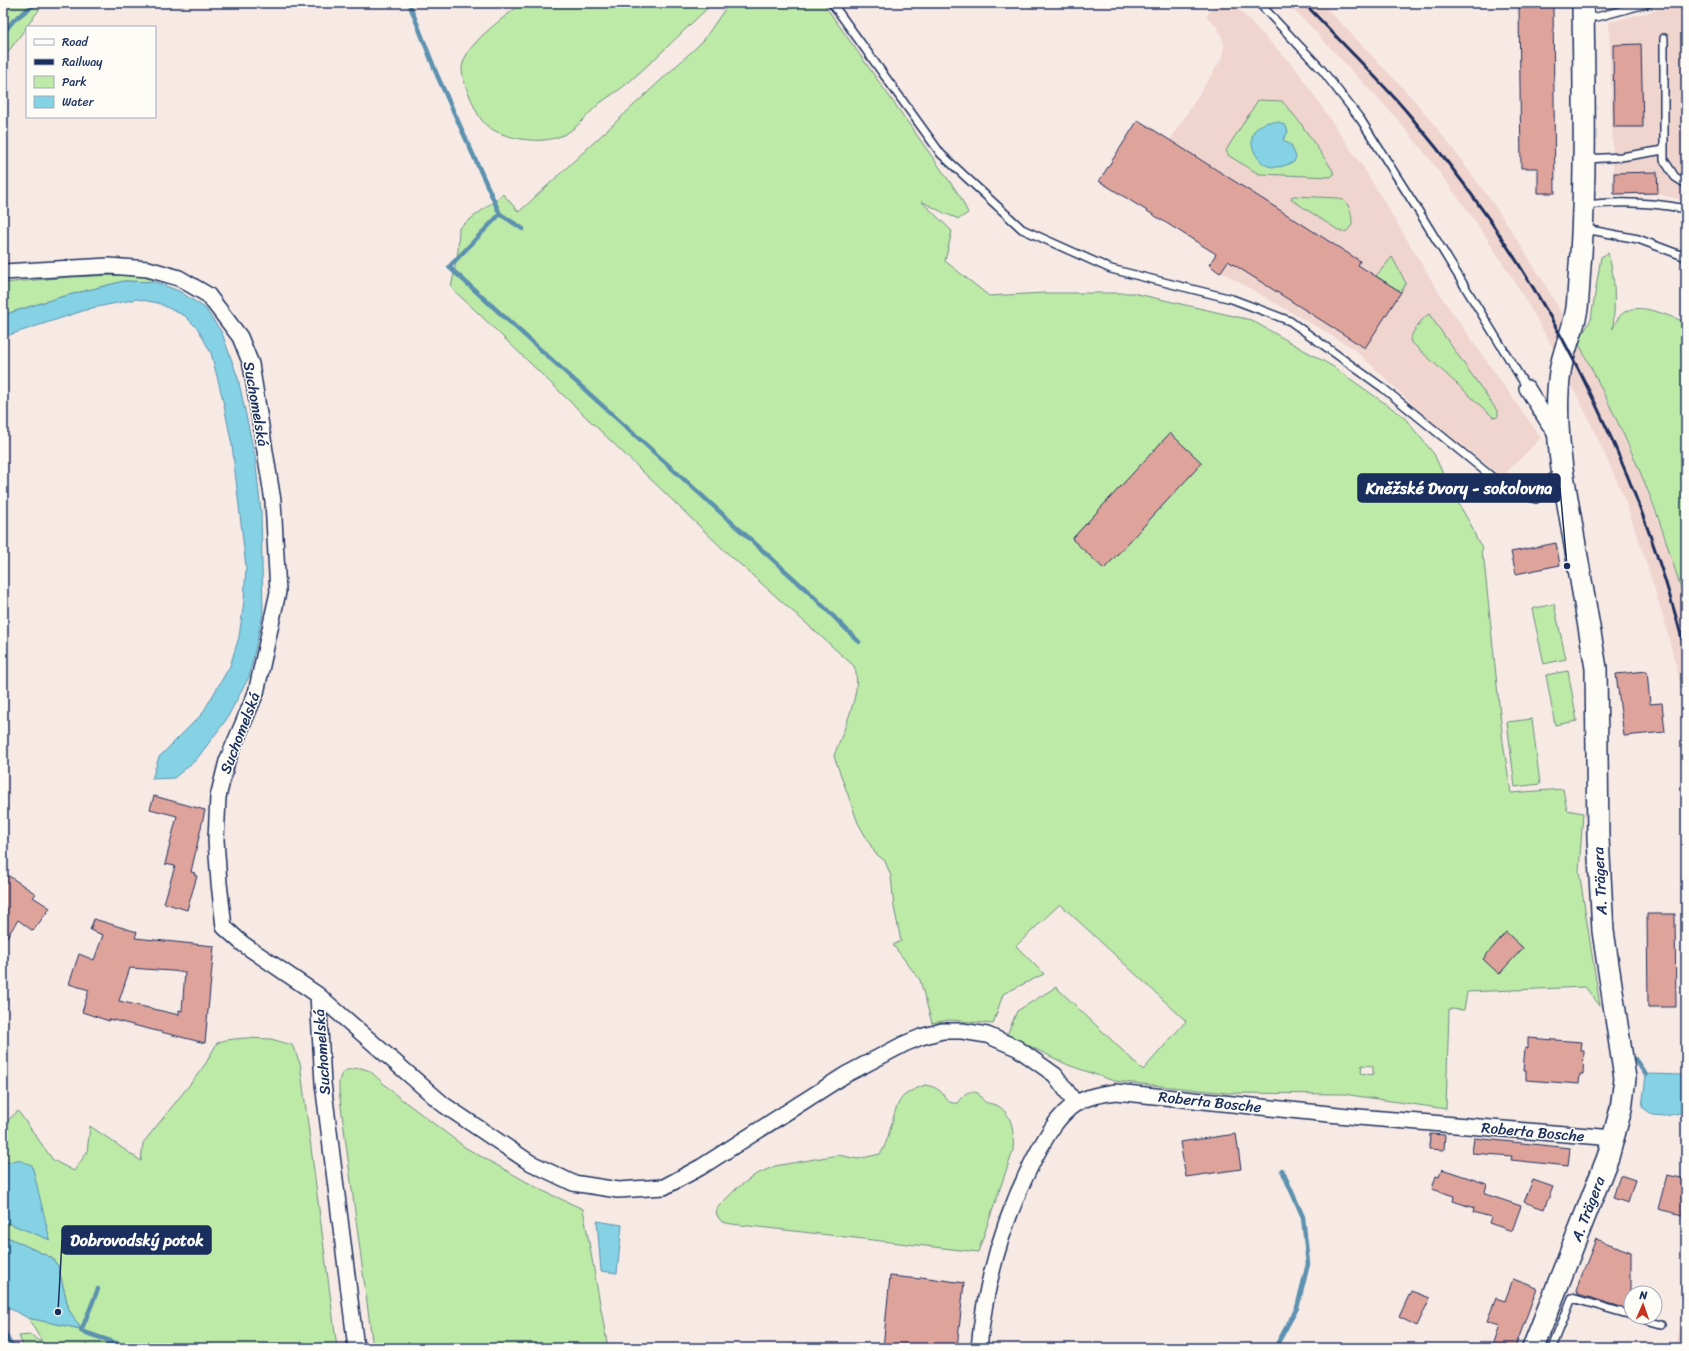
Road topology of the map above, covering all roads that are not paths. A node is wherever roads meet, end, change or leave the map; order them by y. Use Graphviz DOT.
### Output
graph roads {
  1 [pos="832,3"];
  2 [pos="1259,3"];
  3 [pos="1650,3"];
  4 [pos="1583,10"];
  5 [pos="1664,38"];
  6 [pos="1664,150"];
  7 [pos="1585,159"];
  8 [pos="1686,184"];
  9 [pos="1583,205"];
  10 [pos="1686,209"];
  11 [pos="1582,228"];
  12 [pos="1686,257"];
  13 [pos="3,272"];
  14 [pos="1527,388"];
  15 [pos="1559,439"];
  16 [pos="1562,469"];
  17 [pos="318,995"];
  18 [pos="1076,1104"];
  19 [pos="1614,1138"];
  20 [pos="1623,1314"];
  21 [pos="356,1348"];
  22 [pos="979,1348"];
  23 [pos="1533,1348"];
  24 [pos="1552,1348"];
  1 -- 16 [label="lane"];
  2 -- 14 [label="lane"];
  3 -- 4 [label="lane"];
  4 -- 7 [label="street, A. Trägera"];
  5 -- 6 [label="lane"];
  6 -- 7 [label="lane"];
  6 -- 8 [label="lane"];
  7 -- 9 [label="street, A. Trägera"];
  9 -- 10 [label="lane"];
  9 -- 11 [label="street, A. Trägera"];
  11 -- 12 [label="lane"];
  11 -- 15 [label="street, A. Trägera"];
  13 -- 17 [label="street, Suchomelská"];
  14 -- 15 [label="street"];
  15 -- 16 [label="street, A. Trägera"];
  16 -- 19 [label="street, A. Trägera"];
  17 -- 18 [label="street"];
  17 -- 21 [label="street, Suchomelská"];
  18 -- 19 [label="street, Roberta Bosche"];
  18 -- 22 [label="street, Roberta Bosche"];
  19 -- 23 [label="street, A. Trägera"];
  20 -- 24 [label="lane"];
}
